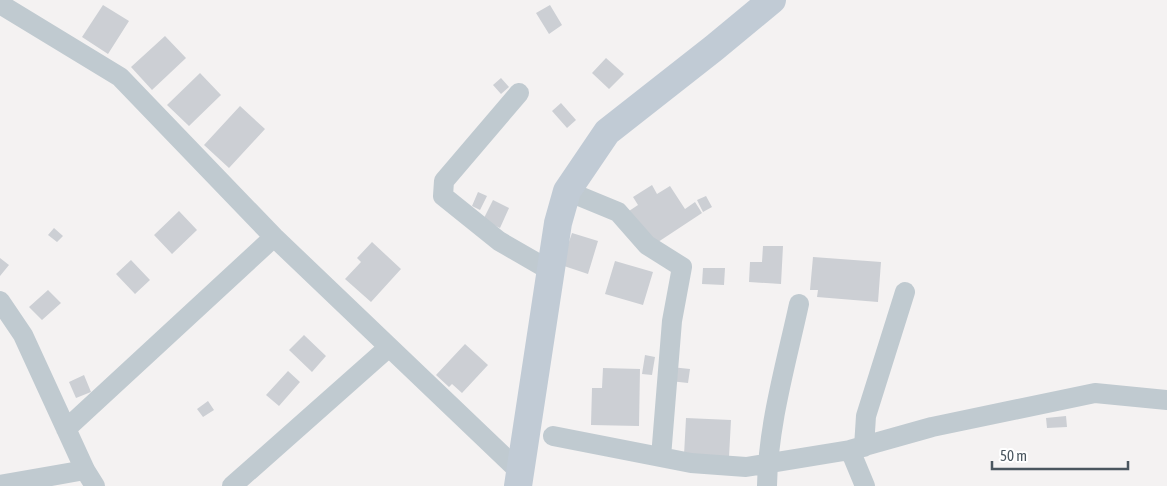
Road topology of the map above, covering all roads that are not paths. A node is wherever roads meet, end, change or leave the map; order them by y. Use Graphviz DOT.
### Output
graph roads {
  1 [pos="772,0"];
  2 [pos="0,4"];
  3 [pos="519,93"];
  4 [pos="567,191"];
  5 [pos="274,237"];
  6 [pos="551,271"];
  7 [pos="905,292"];
  8 [pos="0,301"];
  9 [pos="800,304"];
  10 [pos="390,347"];
  11 [pos="1167,400"];
  12 [pos="66,429"];
  13 [pos="553,436"];
  14 [pos="857,448"];
  15 [pos="661,457"];
  16 [pos="768,464"];
  17 [pos="90,478"];
  18 [pos="519,479"];
  19 [pos="0,485"];
  20 [pos="232,486"];
  21 [pos="767,486"];
  22 [pos="865,486"];
  1 -- 4 [label="main road"];
  2 -- 5 [label="street"];
  3 -- 6 [label="street"];
  4 -- 6 [label="main road"];
  4 -- 15 [label="street"];
  5 -- 10 [label="street"];
  5 -- 12 [label="street"];
  6 -- 18 [label="main road"];
  7 -- 14 [label="street"];
  8 -- 12 [label="street"];
  9 -- 16 [label="street"];
  10 -- 18 [label="street"];
  10 -- 20 [label="street"];
  11 -- 14 [label="street"];
  12 -- 17 [label="street"];
  13 -- 15 [label="street"];
  14 -- 16 [label="street"];
  14 -- 22 [label="street"];
  15 -- 16 [label="street"];
  16 -- 21 [label="street"];
  17 -- 19 [label="street"];
}
